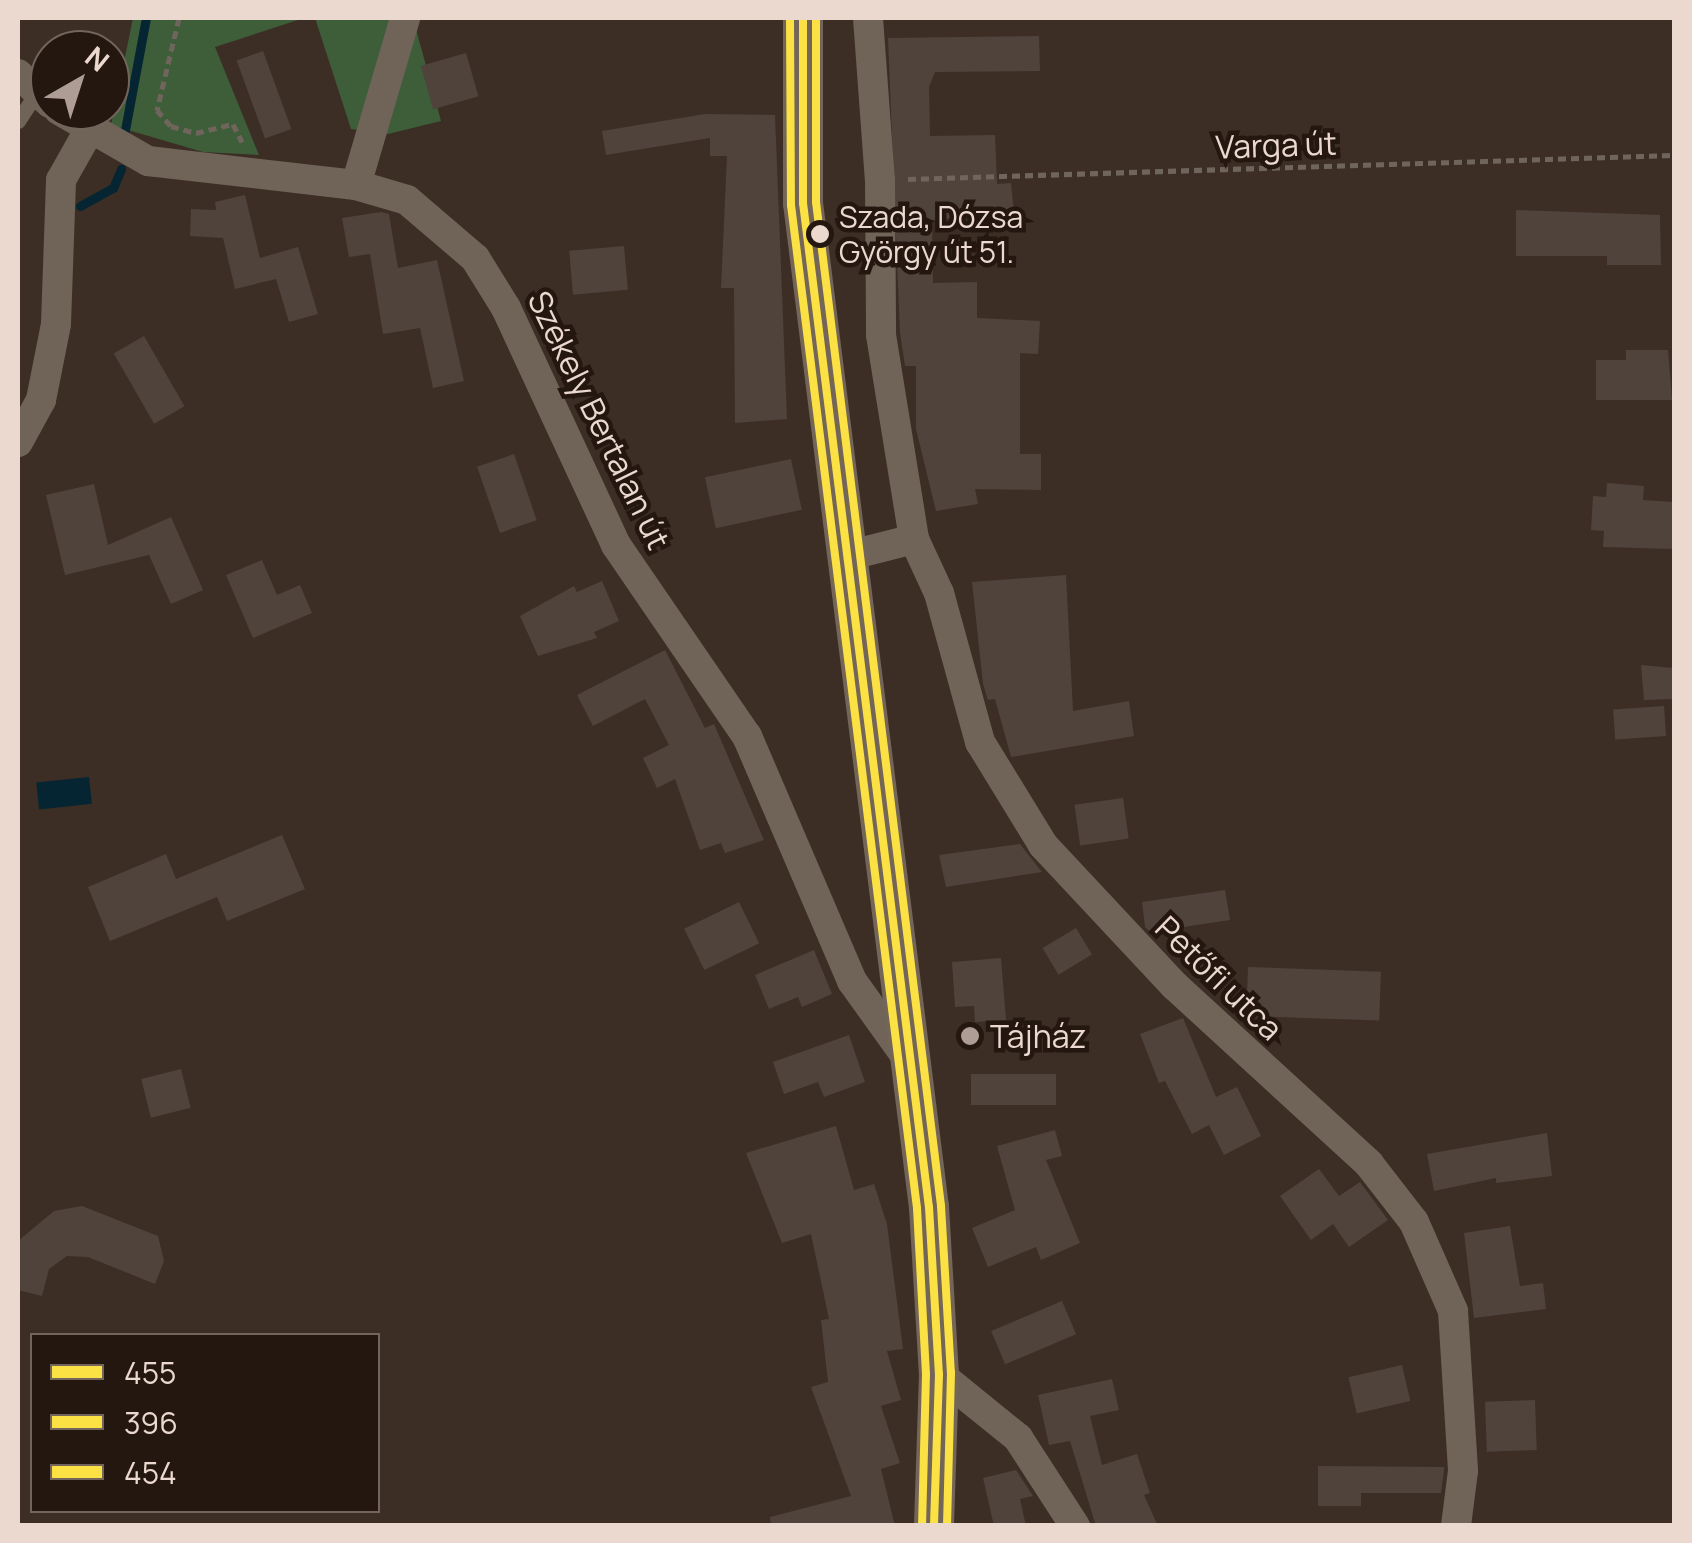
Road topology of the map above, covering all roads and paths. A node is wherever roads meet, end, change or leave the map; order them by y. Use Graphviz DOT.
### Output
graph roads {
  1 [pos="179,18"];
  2 [pos="404,18"];
  3 [pos="803,18"];
  4 [pos="868,18"];
  5 [pos="85,130"];
  6 [pos="88,132"];
  7 [pos="1674,155"];
  8 [pos="252,173"];
  9 [pos="880,180"];
  10 [pos="356,185"];
  11 [pos="18,442"];
  12 [pos="914,539"];
  13 [pos="847,556"];
  14 [pos="910,1062"];
  15 [pos="939,1374"];
  16 [pos="934,1526"];
  17 [pos="1075,1526"];
  18 [pos="1456,1526"];
  1 -- 8 [label="path"];
  2 -- 10 [label="street"];
  3 -- 13 [label="main road"];
  4 -- 9 [label="street, Petőfi utca"];
  5 -- 6 [label="street, Székely Bertalan út"];
  6 -- 8 [label="street, Székely Bertalan út"];
  6 -- 11 [label="street"];
  7 -- 9 [label="path, Varga út"];
  8 -- 10 [label="street, Székely Bertalan út"];
  9 -- 12 [label="street, Petőfi utca"];
  10 -- 14 [label="street, Székely Bertalan út"];
  12 -- 13 [label="street"];
  12 -- 18 [label="street, Petőfi utca"];
  13 -- 14 [label="main road"];
  14 -- 15 [label="main road"];
  15 -- 16 [label="main road"];
  15 -- 17 [label="street"];
}
